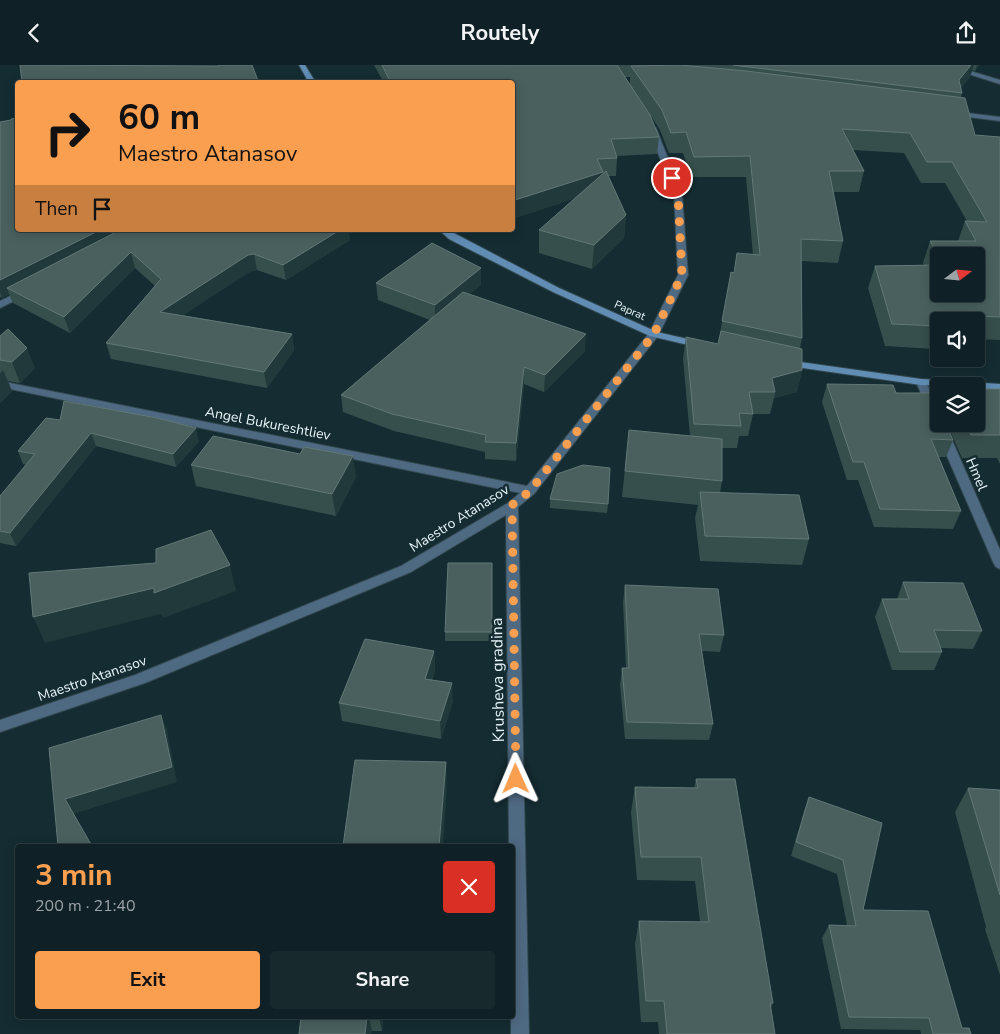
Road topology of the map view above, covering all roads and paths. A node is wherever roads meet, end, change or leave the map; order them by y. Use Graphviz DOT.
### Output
graph roads {
  1 [pos="302,65"];
  2 [pos="943,65"];
  3 [pos="311,80"];
  4 [pos="1000,82"];
  5 [pos="942,112"];
  6 [pos="1000,119"];
  7 [pos="648,123"];
  8 [pos="446,232"];
  9 [pos="34,287"];
  10 [pos="0,305"];
  11 [pos="654,334"];
  12 [pos="711,347"];
  13 [pos="778,362"];
  14 [pos="921,382"];
  15 [pos="0,383"];
  16 [pos="1000,387"];
  17 [pos="930,402"];
  18 [pos="943,432"];
  19 [pos="530,491"];
  20 [pos="512,505"];
  21 [pos="1000,564"];
  22 [pos="0,726"];
  23 [pos="520,1034"];
  1 -- 3 [label="main road"];
  2 -- 4 [label="street"];
  5 -- 6 [label="street"];
  7 -- 11 [label="street, Maestro Atanasov"];
  8 -- 11 [label="main road, Paprat"];
  9 -- 10 [label="street"];
  11 -- 12 [label="main road, Paprat"];
  11 -- 19 [label="street, Maestro Atanasov"];
  13 -- 14 [label="main road"];
  14 -- 16 [label="main road"];
  14 -- 17 [label="street, Hmel"];
  15 -- 19 [label="street, Angel Bukureshtliev"];
  18 -- 21 [label="street, Hmel"];
  19 -- 20 [label="street, Maestro Atanasov"];
  20 -- 22 [label="street, Maestro Atanasov"];
  20 -- 23 [label="street, Krusheva gradina"];
}
